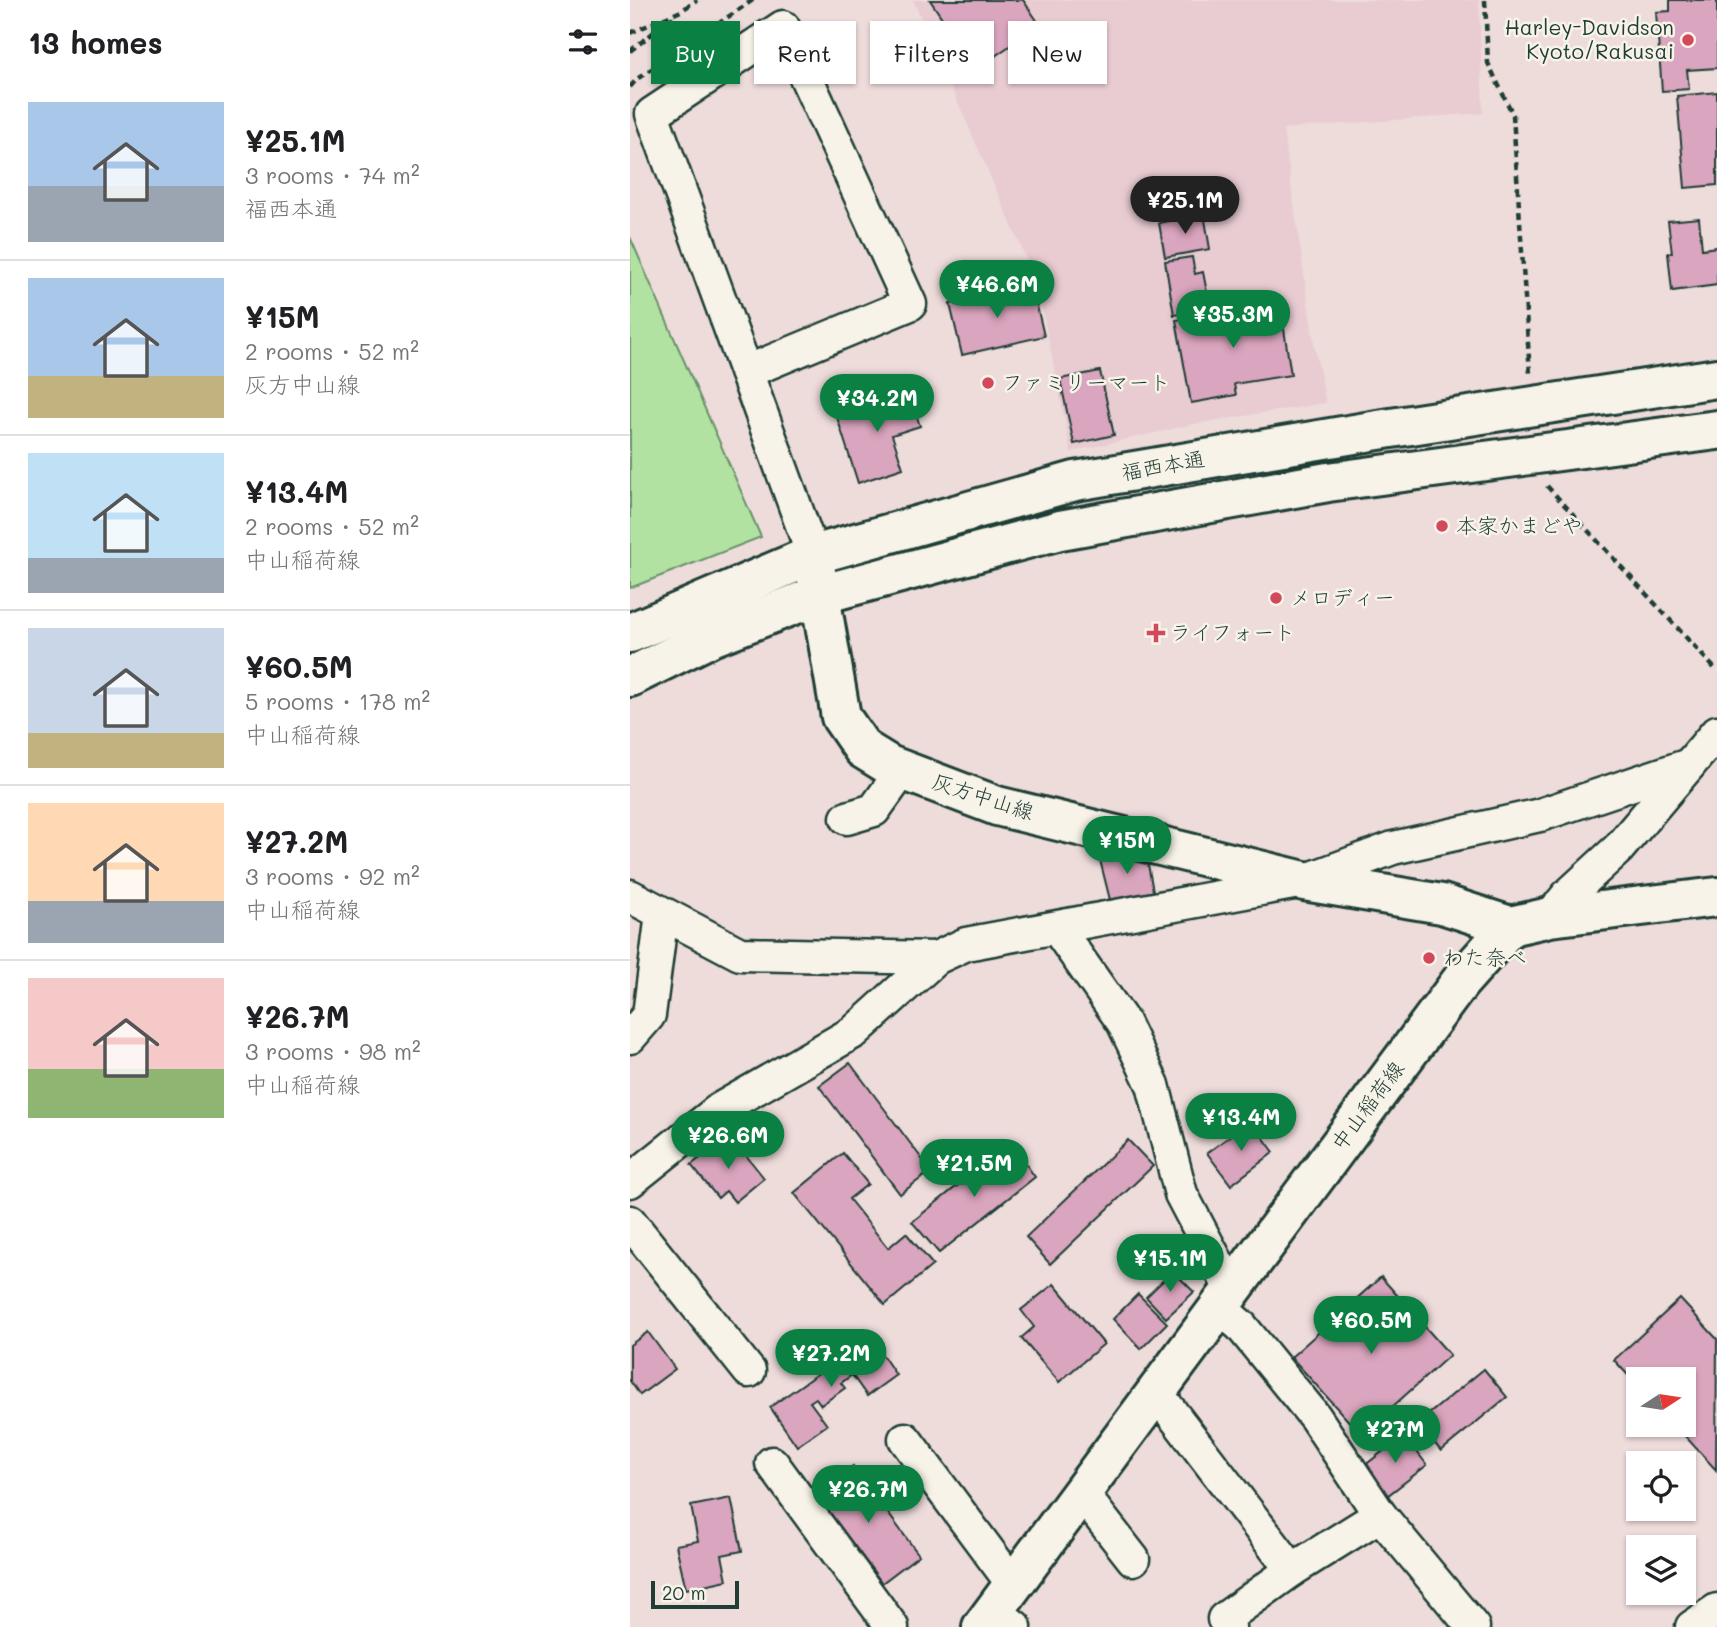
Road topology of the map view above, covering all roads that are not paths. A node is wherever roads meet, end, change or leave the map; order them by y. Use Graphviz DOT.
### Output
graph roads {
  1 [pos="746,372"];
  2 [pos="1717,378"];
  3 [pos="1717,430"];
  4 [pos="813,555"];
  5 [pos="819,595"];
  6 [pos="630,633"];
  7 [pos="630,677"];
  8 [pos="1706,749"];
  9 [pos="902,771"];
  10 [pos="847,818"];
  11 [pos="1304,881"];
  12 [pos="630,896"];
  13 [pos="1717,897"];
  14 [pos="662,915"];
  15 [pos="1550,916"];
  16 [pos="1510,926"];
  17 [pos="1057,928"];
  18 [pos="936,958"];
  19 [pos="630,1037"];
  20 [pos="630,1181"];
  21 [pos="630,1222"];
  22 [pos="1225,1297"];
  23 [pos="749,1371"];
  24 [pos="1155,1391"];
  25 [pos="905,1439"];
  26 [pos="772,1463"];
  27 [pos="1080,1491"];
  28 [pos="1380,1515"];
  29 [pos="1133,1559"];
  30 [pos="1292,1570"];
  31 [pos="1717,1610"];
  32 [pos="1001,1612"];
  33 [pos="892,1627"];
  34 [pos="1229,1627"];
  35 [pos="1473,1627"];
  36 [pos="1692,1627"];
  1 -- 1 [label="street"];
  1 -- 4 [label="street"];
  2 -- 4 [label="main road, 福西本通"];
  3 -- 5 [label="main road"];
  4 -- 5 [label="main road, 灰方中山線"];
  4 -- 6 [label="main road, 福西本通"];
  5 -- 7 [label="main road"];
  5 -- 9 [label="main road, 灰方中山線"];
  8 -- 11 [label="street"];
  8 -- 15 [label="street"];
  9 -- 10 [label="street"];
  9 -- 11 [label="main road, 灰方中山線"];
  11 -- 16 [label="main road, 灰方中山線"];
  11 -- 17 [label="street"];
  12 -- 14 [label="street"];
  13 -- 15 [label="main road"];
  14 -- 18 [label="street"];
  14 -- 19 [label="street"];
  15 -- 16 [label="main road"];
  16 -- 22 [label="main road, 中山稲荷線"];
  17 -- 18 [label="street"];
  17 -- 22 [label="street"];
  18 -- 20 [label="street"];
  21 -- 23 [label="street"];
  22 -- 24 [label="main road, 中山稲荷線"];
  22 -- 28 [label="street"];
  24 -- 27 [label="main road, 中山稲荷線"];
  24 -- 30 [label="street"];
  25 -- 32 [label="street"];
  26 -- 33 [label="street"];
  27 -- 29 [label="street"];
  27 -- 32 [label="main road, 中山稲荷線"];
  28 -- 30 [label="street"];
  28 -- 35 [label="street"];
  30 -- 34 [label="street"];
  31 -- 36 [label="street"];
}
